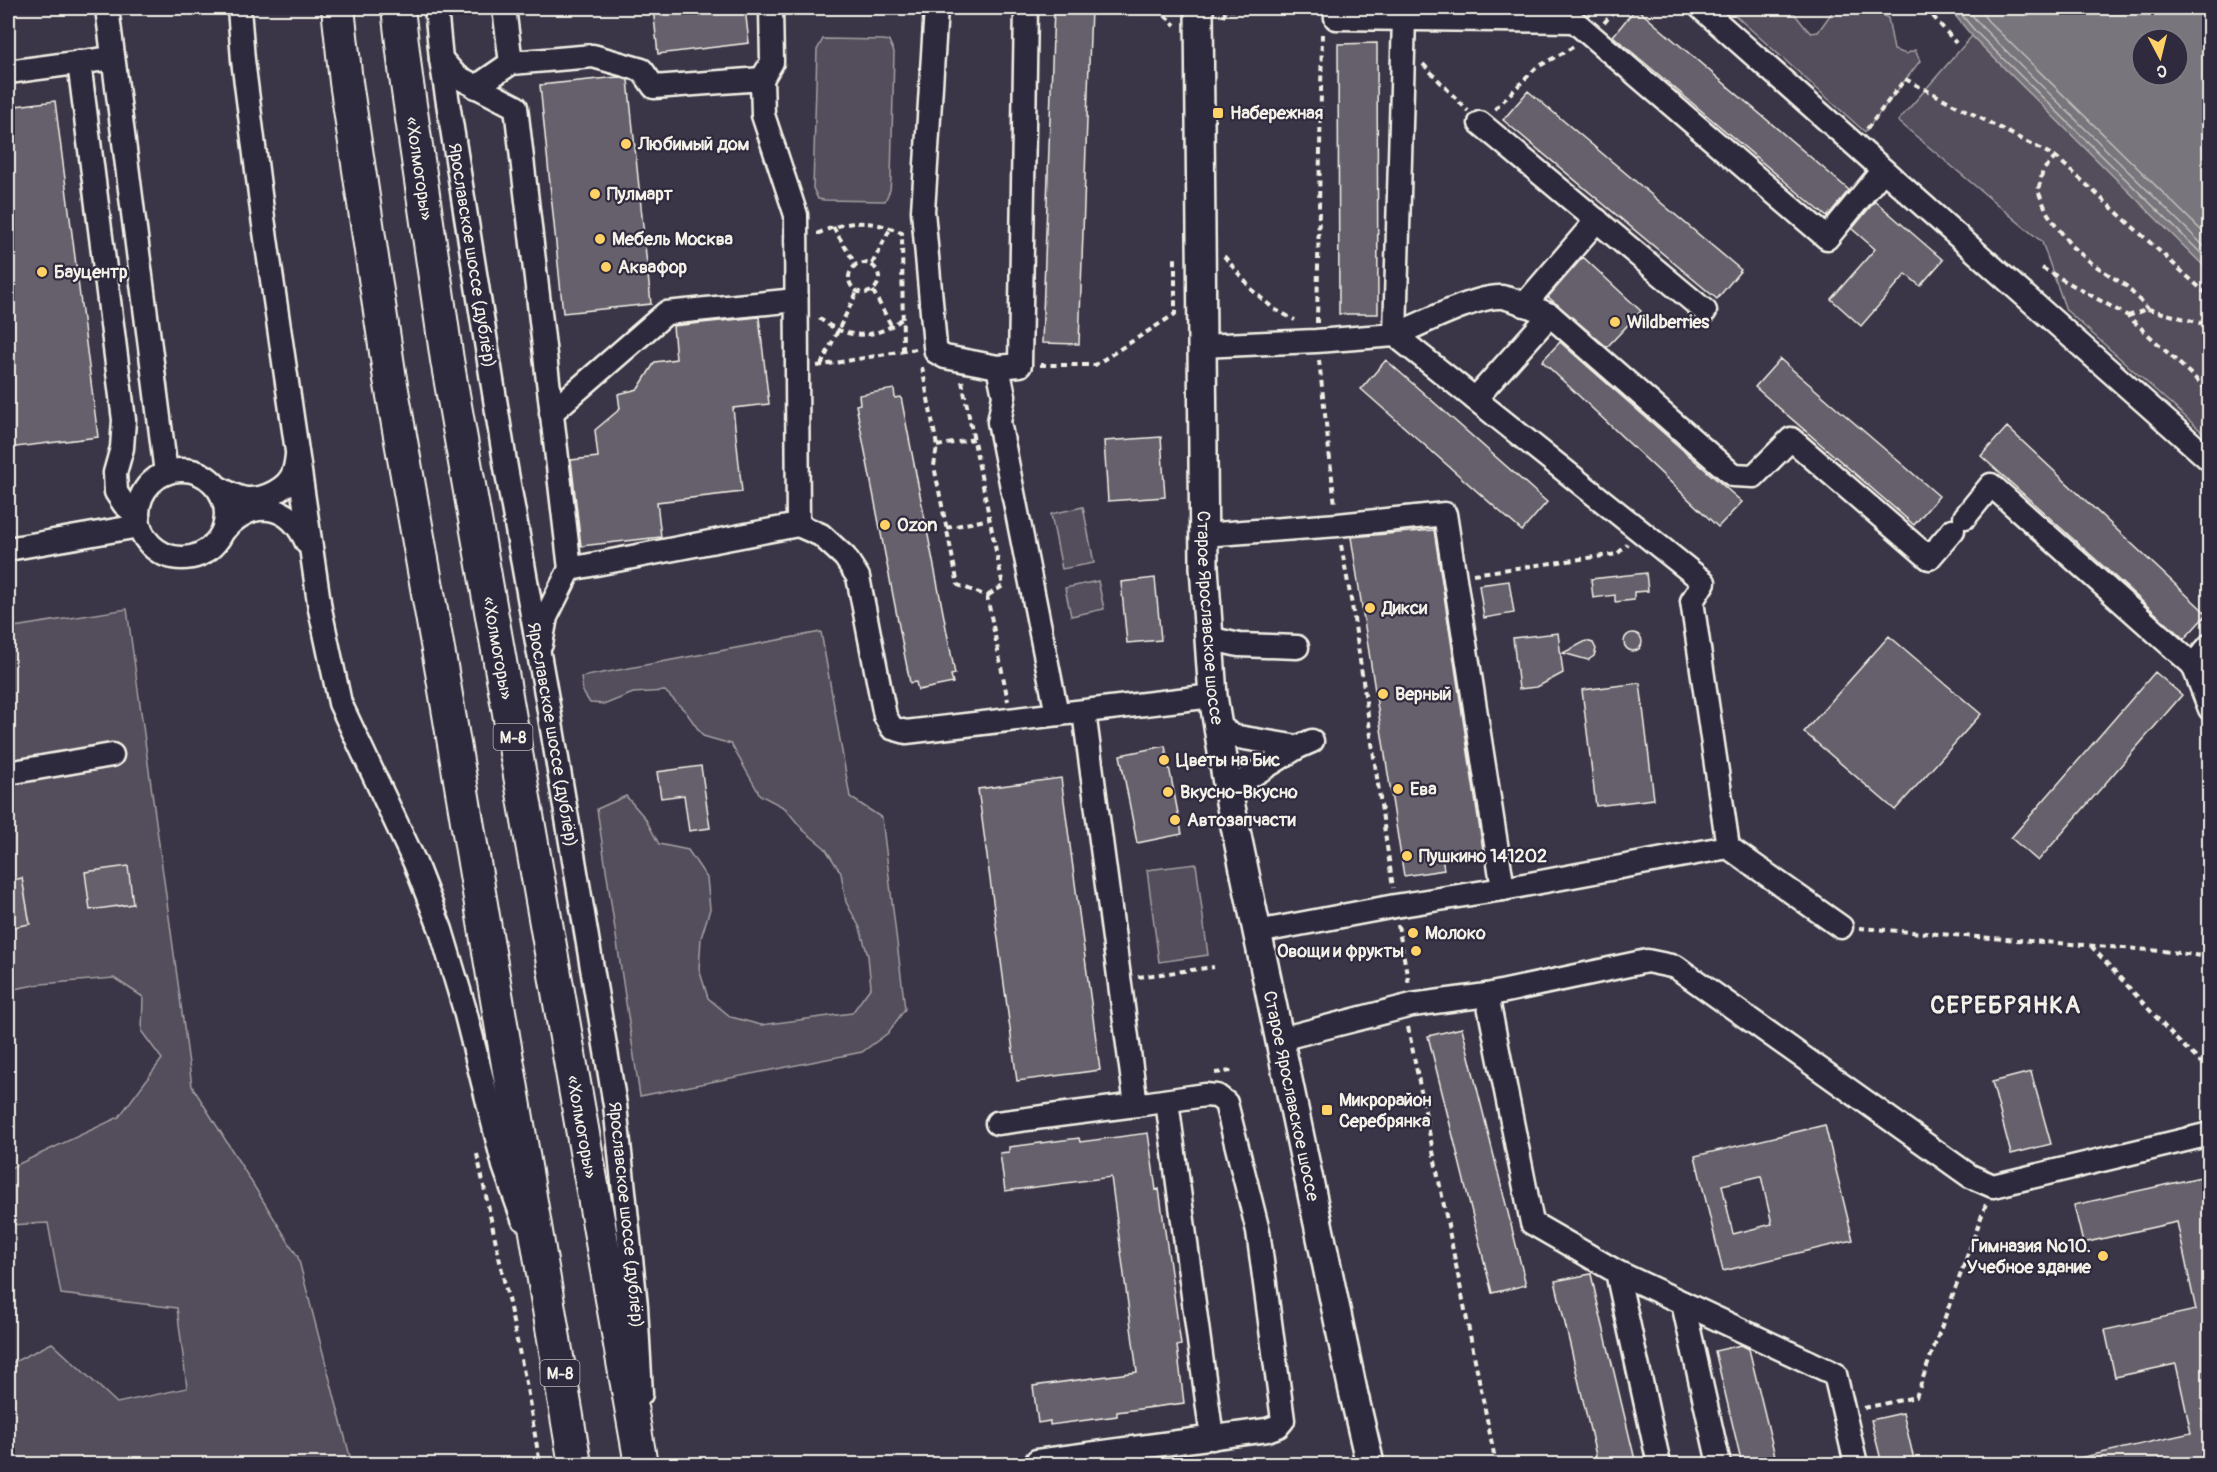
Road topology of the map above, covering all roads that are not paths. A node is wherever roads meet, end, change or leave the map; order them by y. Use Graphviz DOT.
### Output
graph roads {
  1 [pos="107,8"];
  2 [pos="239,8"];
  3 [pos="338,8"];
  4 [pos="398,8"];
  5 [pos="436,8"];
  6 [pos="504,8"];
  7 [pos="771,8"];
  8 [pos="936,8"];
  9 [pos="1026,8"];
  10 [pos="1199,8"];
  11 [pos="1335,8"];
  12 [pos="1701,8"];
  13 [pos="1404,29"];
  14 [pos="113,58"];
  15 [pos="441,59"];
  16 [pos="79,62"];
  17 [pos="511,63"];
  18 [pos="8,72"];
  19 [pos="762,79"];
  20 [pos="476,87"];
  21 [pos="1480,123"];
  22 [pos="1883,170"];
  23 [pos="1597,220"];
  24 [pos="796,300"];
  25 [pos="1524,305"];
  26 [pos="1705,311"];
  27 [pos="1550,315"];
  28 [pos="1395,335"];
  29 [pos="1201,345"];
  30 [pos="1009,366"];
  31 [pos="1475,399"];
  32 [pos="551,413"];
  33 [pos="297,452"];
  34 [pos="2210,460"];
  35 [pos="166,473"];
  36 [pos="219,488"];
  37 [pos="138,521"];
  38 [pos="798,525"];
  39 [pos="224,530"];
  40 [pos="1203,535"];
  41 [pos="8,549"];
  42 [pos="312,555"];
  43 [pos="570,569"];
  44 [pos="1208,639"];
  45 [pos="2210,645"];
  46 [pos="1297,647"];
  47 [pos="2193,665"];
  48 [pos="1213,696"];
  49 [pos="547,699"];
  50 [pos="2210,709"];
  51 [pos="1084,712"];
  52 [pos="1058,714"];
  53 [pos="1216,723"];
  54 [pos="112,755"];
  55 [pos="8,773"];
  56 [pos="1230,802"];
  57 [pos="1728,847"];
  58 [pos="1503,889"];
  59 [pos="1841,927"];
  60 [pos="1257,932"];
  61 [pos="1487,995"];
  62 [pos="1280,1039"];
  63 [pos="1167,1101"];
  64 [pos="1136,1105"];
  65 [pos="997,1124"];
  66 [pos="2210,1134"];
  67 [pos="1617,1272"];
  68 [pos="545,1281"];
  69 [pos="1683,1303"];
  70 [pos="1212,1438"];
  71 [pos="1037,1461"];
  72 [pos="575,1464"];
  73 [pos="643,1464"];
  74 [pos="1370,1464"];
  75 [pos="1659,1464"];
  76 [pos="1719,1464"];
  77 [pos="1856,1464"];
  1 -- 14 [label="street"];
  2 -- 33 [label="street"];
  3 -- 68 [label="highway, М-8"];
  4 -- 73 [label="highway, «Холмогоры» / М-8"];
  5 -- 15 [label="street, Ярославское шоссе (дублёр)"];
  6 -- 17 [label="street"];
  7 -- 19 [label="street"];
  8 -- 30 [label="street"];
  9 -- 30 [label="street"];
  10 -- 29 [label="main road, Старое Ярославское шоссе"];
  11 -- 13 [label="street"];
  12 -- 22 [label="street"];
  13 -- 22 [label="street"];
  13 -- 28 [label="street"];
  14 -- 16 [label="street"];
  14 -- 35 [label="street"];
  15 -- 20 [label="street"];
  15 -- 49 [label="street, Ярославское шоссе (дублёр)"];
  16 -- 18 [label="street"];
  16 -- 37 [label="street"];
  17 -- 19 [label="street"];
  17 -- 20 [label="street"];
  19 -- 24 [label="street"];
  20 -- 32 [label="street"];
  21 -- 23 [label="street"];
  22 -- 34 [label="street"];
  23 -- 25 [label="street"];
  23 -- 26 [label="street"];
  24 -- 32 [label="street"];
  24 -- 38 [label="street"];
  25 -- 27 [label="street"];
  25 -- 28 [label="street"];
  27 -- 31 [label="street"];
  27 -- 47 [label="street"];
  28 -- 29 [label="street"];
  28 -- 31 [label="street"];
  29 -- 40 [label="main road, Старое Ярославское шоссе"];
  30 -- 52 [label="street"];
  31 -- 57 [label="street"];
  32 -- 43 [label="street"];
  33 -- 36 [label="street"];
  33 -- 42 [label="street"];
  35 -- 36 [label="street"];
  35 -- 37 [label="street"];
  36 -- 39 [label="street"];
  37 -- 39 [label="street"];
  37 -- 41 [label="street"];
  38 -- 43 [label="street"];
  38 -- 52 [label="street"];
  39 -- 42 [label="street"];
  40 -- 44 [label="main road, Старое Ярославское шоссе"];
  40 -- 58 [label="street"];
  42 -- 68 [label="street"];
  43 -- 49 [label="street"];
  44 -- 46 [label="street"];
  44 -- 48 [label="main road, Старое Ярославское шоссе"];
  45 -- 47 [label="street"];
  47 -- 50 [label="street"];
  48 -- 51 [label="street"];
  48 -- 53 [label="main road, Старое Ярославское шоссе"];
  49 -- 73 [label="street, Ярославское шоссе (дублёр)"];
  51 -- 52 [label="street"];
  51 -- 64 [label="street"];
  53 -- 56 [label="main road, Старое Ярославское шоссе"];
  53 -- 56 [label="street"];
  54 -- 55 [label="street"];
  56 -- 60 [label="main road, Старое Ярославское шоссе"];
  57 -- 58 [label="street"];
  57 -- 59 [label="street"];
  58 -- 60 [label="street"];
  60 -- 62 [label="main road, Старое Ярославское шоссе"];
  61 -- 62 [label="street"];
  61 -- 66 [label="street"];
  61 -- 67 [label="street"];
  62 -- 74 [label="main road, Старое Ярославское шоссе"];
  63 -- 64 [label="street"];
  63 -- 70 [label="street"];
  63 -- 70 [label="street"];
  64 -- 65 [label="street"];
  67 -- 69 [label="street"];
  67 -- 75 [label="street"];
  68 -- 72 [label="highway, М-8"];
  69 -- 76 [label="street"];
  69 -- 77 [label="street"];
  70 -- 71 [label="street"];
}
